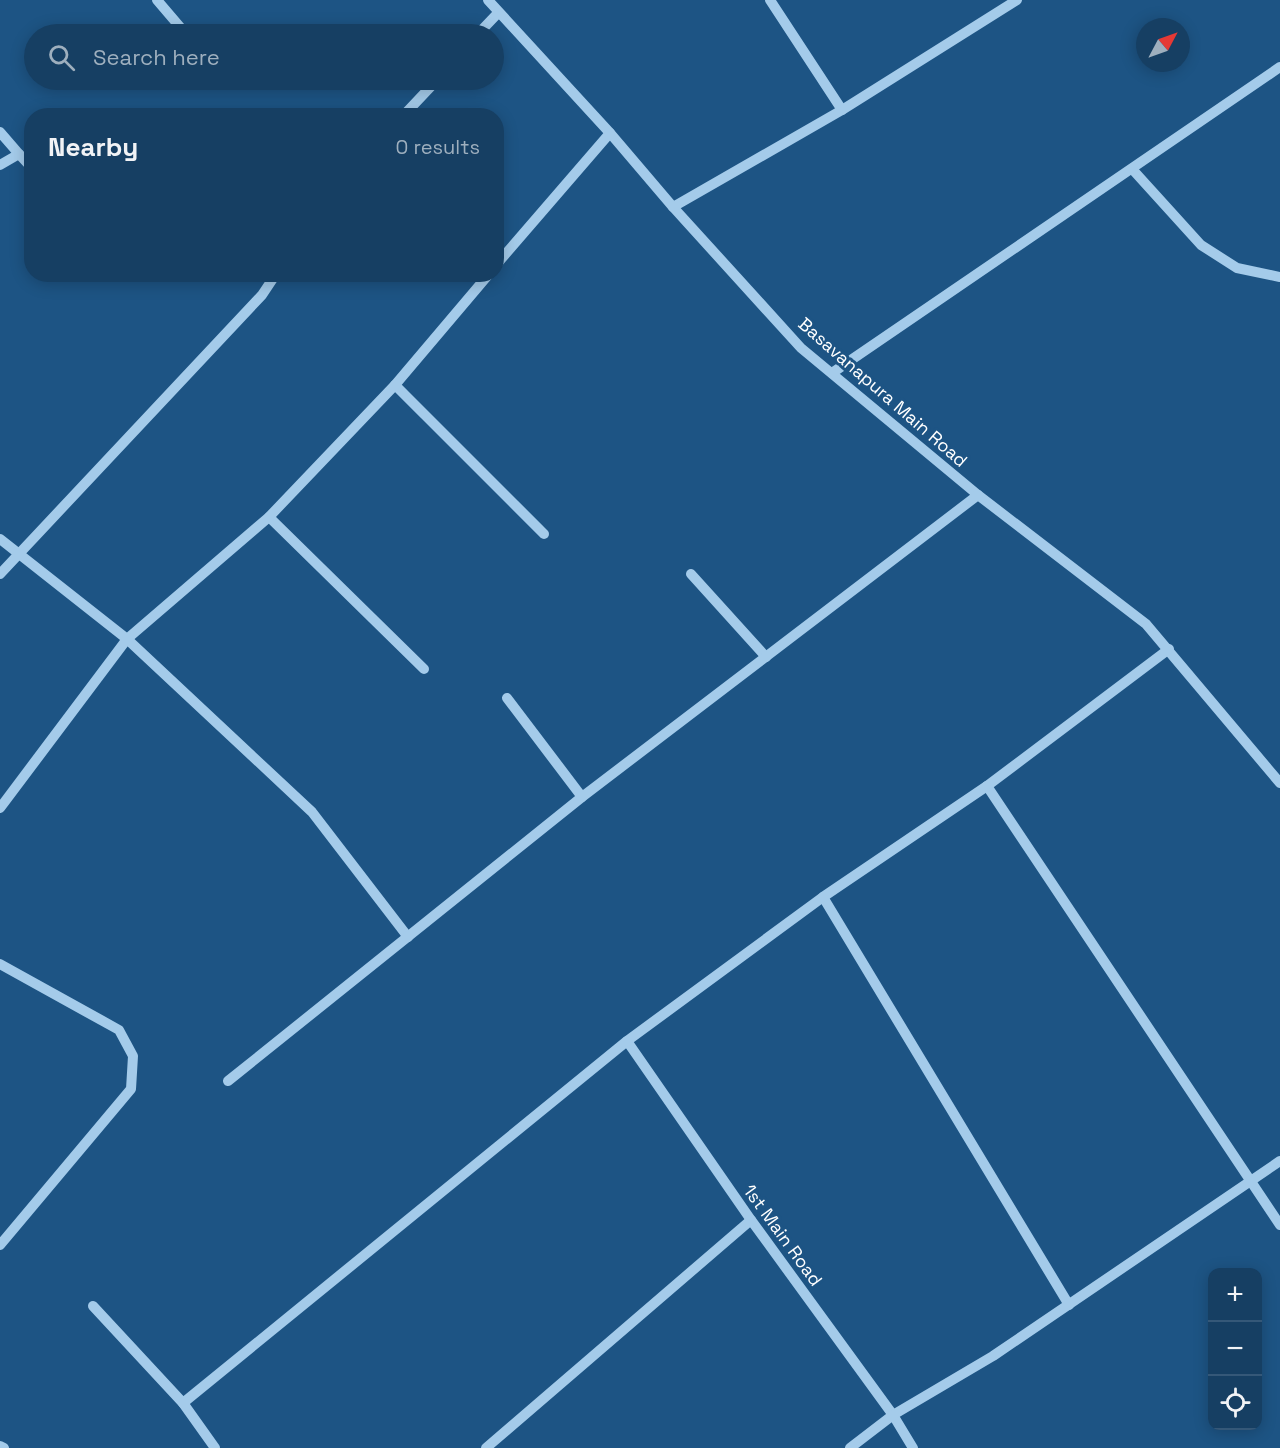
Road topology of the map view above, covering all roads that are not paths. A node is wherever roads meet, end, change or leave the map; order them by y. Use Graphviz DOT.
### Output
graph roads {
  1 [pos="158,0"];
  2 [pos="488,0"];
  3 [pos="770,0"];
  4 [pos="1017,0"];
  5 [pos="498,13"];
  6 [pos="178,24"];
  7 [pos="488,24"];
  8 [pos="1280,67"];
  9 [pos="427,90"];
  10 [pos="410,108"];
  11 [pos="842,110"];
  12 [pos="0,132"];
  13 [pos="610,133"];
  14 [pos="19,154"];
  15 [pos="24,159"];
  16 [pos="0,165"];
  17 [pos="1133,170"];
  18 [pos="673,207"];
  19 [pos="504,257"];
  20 [pos="1280,277"];
  21 [pos="271,282"];
  22 [pos="482,282"];
  23 [pos="832,373"];
  24 [pos="394,385"];
  25 [pos="978,495"];
  26 [pos="269,517"];
  27 [pos="544,534"];
  28 [pos="0,539"];
  29 [pos="17,554"];
  30 [pos="0,574"];
  31 [pos="691,574"];
  32 [pos="127,639"];
  33 [pos="1168,649"];
  34 [pos="766,657"];
  35 [pos="424,669"];
  36 [pos="507,698"];
  37 [pos="1280,783"];
  38 [pos="987,786"];
  39 [pos="582,797"];
  40 [pos="0,808"];
  41 [pos="823,897"];
  42 [pos="408,937"];
  43 [pos="0,964"];
  44 [pos="627,1041"];
  45 [pos="228,1081"];
  46 [pos="1280,1161"];
  47 [pos="1251,1180"];
  48 [pos="750,1220"];
  49 [pos="1280,1225"];
  50 [pos="0,1245"];
  51 [pos="1070,1305"];
  52 [pos="93,1306"];
  53 [pos="183,1403"];
  54 [pos="894,1415"];
  55 [pos="215,1448"];
  56 [pos="486,1448"];
  57 [pos="850,1448"];
  58 [pos="913,1448"];
  1 -- 6 [label="street"];
  2 -- 5 [label="street, Basavanapura Main Road"];
  3 -- 11 [label="street"];
  4 -- 11 [label="street"];
  5 -- 7 [label="street"];
  5 -- 13 [label="street, Basavanapura Main Road"];
  8 -- 17 [label="street"];
  9 -- 10 [label="street"];
  11 -- 18 [label="street"];
  12 -- 14 [label="street"];
  13 -- 18 [label="street, Basavanapura Main Road"];
  13 -- 19 [label="street"];
  14 -- 15 [label="street"];
  14 -- 16 [label="street"];
  17 -- 20 [label="street"];
  17 -- 23 [label="street"];
  18 -- 23 [label="street, Basavanapura Main Road"];
  21 -- 29 [label="street"];
  22 -- 24 [label="street"];
  23 -- 25 [label="street, Basavanapura Main Road"];
  24 -- 26 [label="street"];
  24 -- 27 [label="street"];
  25 -- 33 [label="street, Basavanapura Main Road"];
  25 -- 34 [label="street"];
  26 -- 32 [label="street"];
  26 -- 35 [label="street"];
  28 -- 29 [label="street"];
  29 -- 30 [label="street"];
  29 -- 32 [label="street"];
  31 -- 34 [label="street"];
  32 -- 40 [label="street"];
  32 -- 42 [label="street"];
  33 -- 37 [label="street, Basavanapura Main Road"];
  33 -- 38 [label="street"];
  34 -- 39 [label="street"];
  36 -- 39 [label="street"];
  38 -- 41 [label="street"];
  38 -- 47 [label="street"];
  39 -- 42 [label="street"];
  41 -- 44 [label="street"];
  41 -- 51 [label="street"];
  42 -- 45 [label="street"];
  43 -- 50 [label="street"];
  44 -- 48 [label="street, 1st Main Road"];
  44 -- 53 [label="street"];
  46 -- 47 [label="street"];
  47 -- 49 [label="street"];
  47 -- 51 [label="street"];
  48 -- 54 [label="street, 1st Main Road"];
  48 -- 56 [label="street"];
  51 -- 54 [label="street"];
  52 -- 53 [label="street"];
  53 -- 55 [label="street"];
  54 -- 57 [label="street"];
  54 -- 58 [label="street, 1st Main Road"];
}
